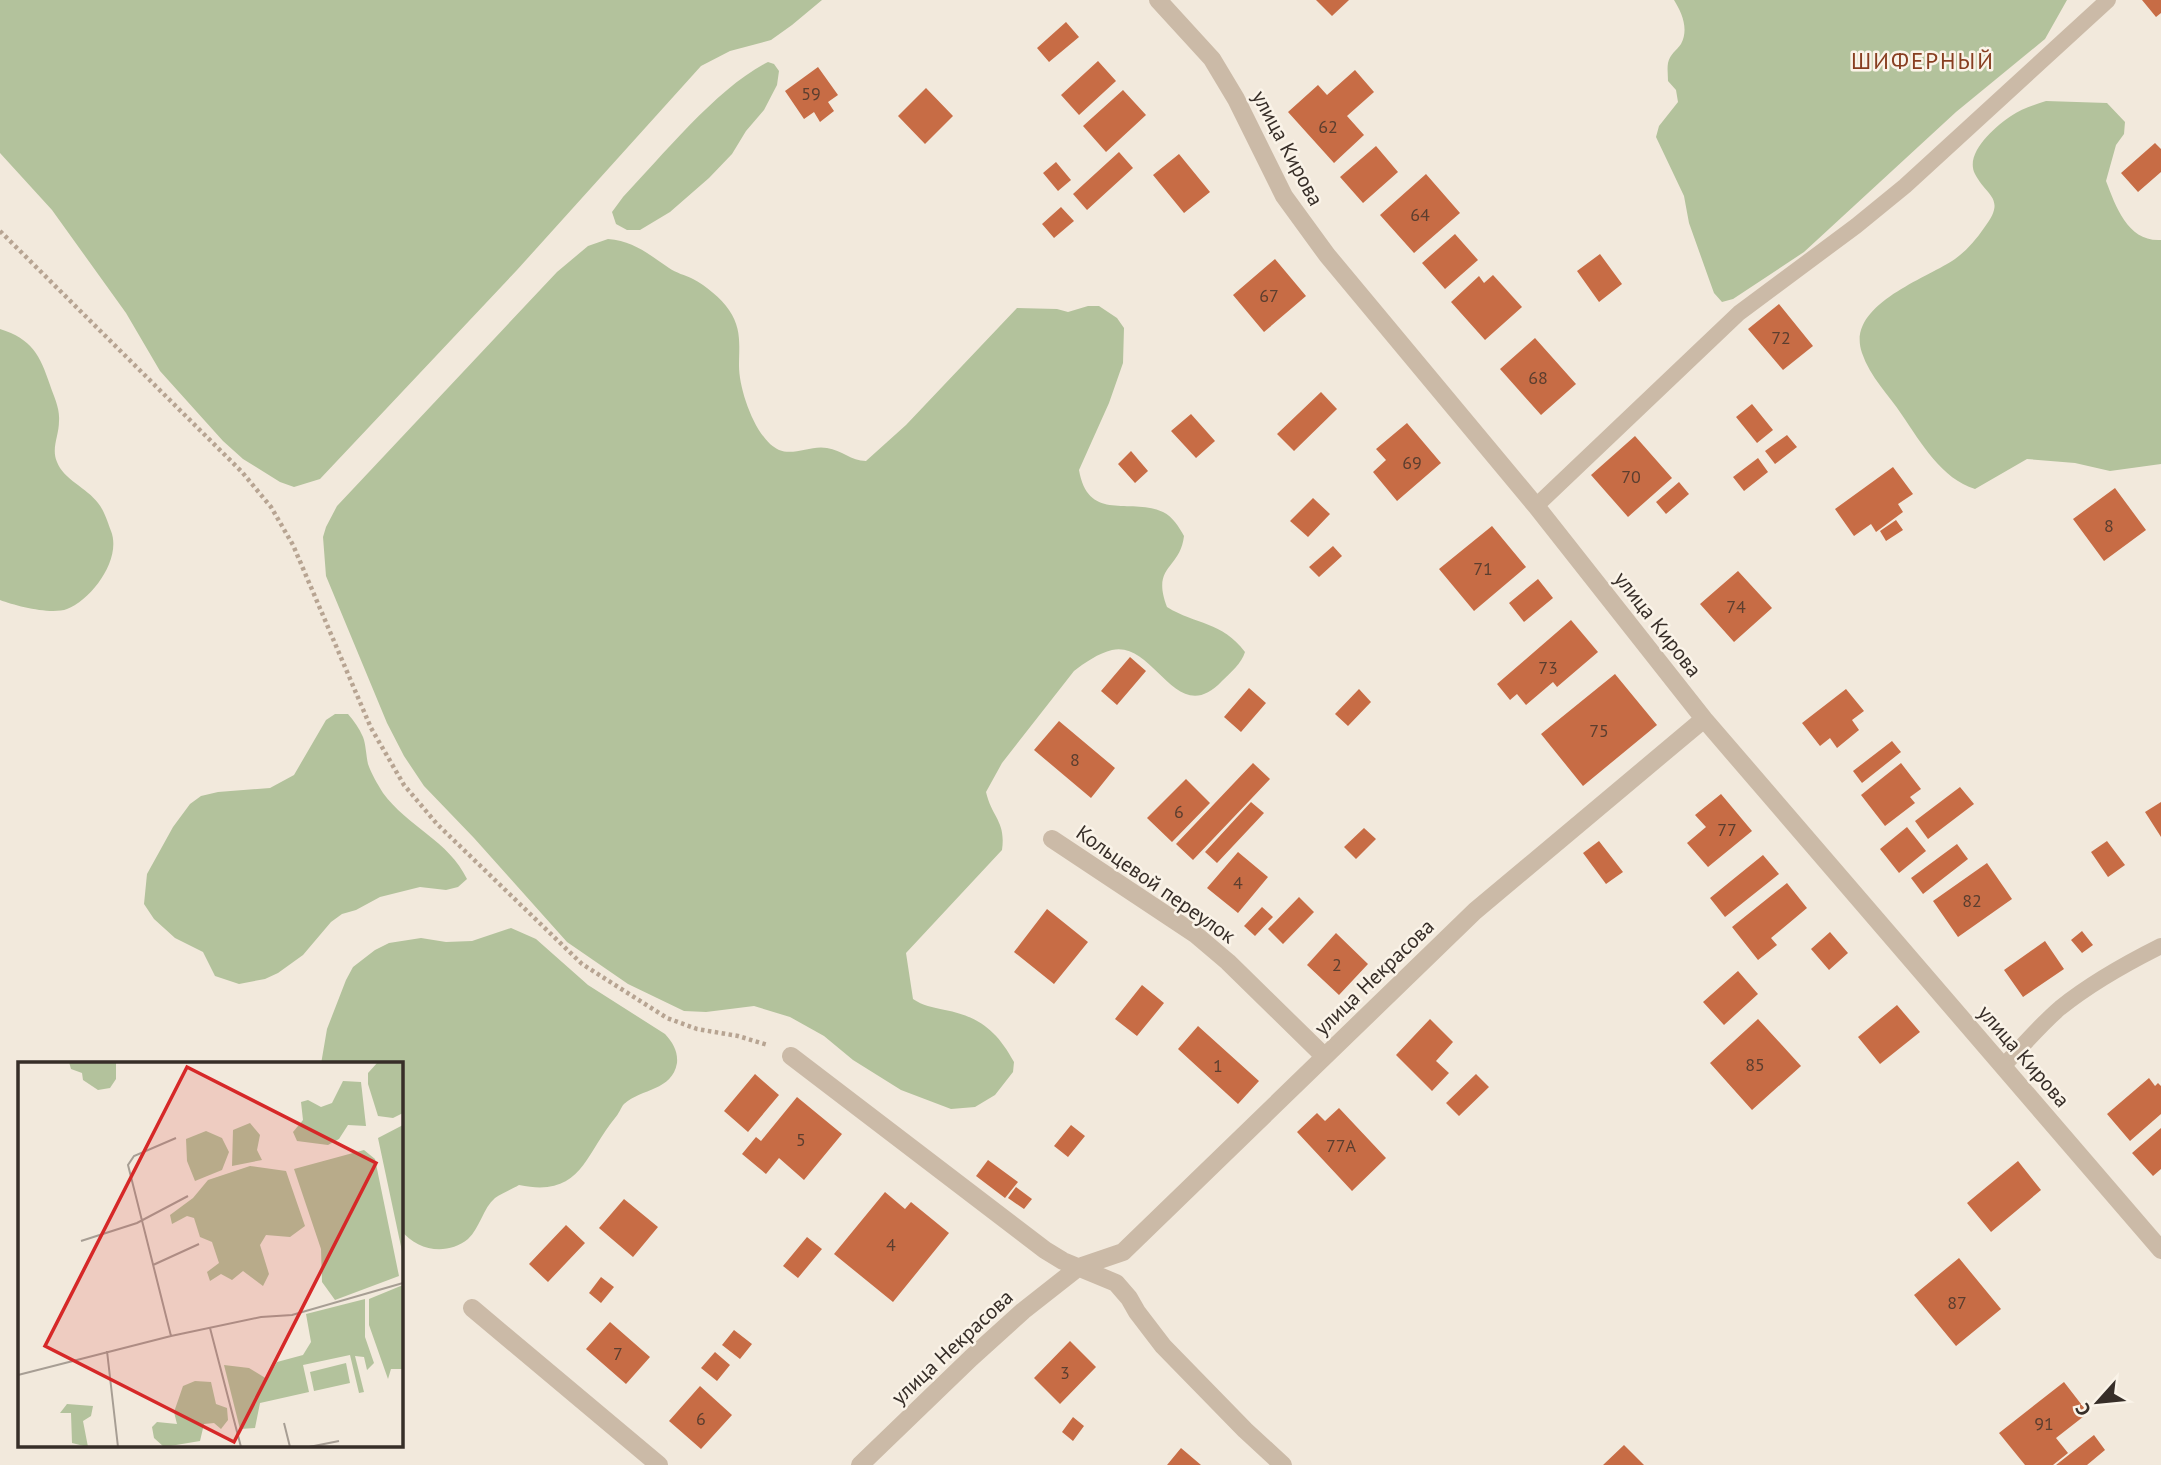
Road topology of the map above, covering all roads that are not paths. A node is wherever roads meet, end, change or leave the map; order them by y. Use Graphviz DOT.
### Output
graph roads {
  1 [pos="1158,0"];
  2 [pos="2108,0"];
  3 [pos="1536,506"];
  4 [pos="1704,719"];
  5 [pos="1052,839"];
  6 [pos="2161,946"];
  7 [pos="791,1056"];
  8 [pos="1324,1056"];
  9 [pos="2003,1066"];
  10 [pos="2161,1250"];
  11 [pos="1079,1267"];
  12 [pos="472,1308"];
  13 [pos="659,1465"];
  14 [pos="860,1465"];
  15 [pos="1283,1465"];
  1 -- 3 [label="street, улица Кирова"];
  2 -- 3 [label="lane"];
  3 -- 4 [label="street, улица Кирова"];
  4 -- 8 [label="street, улица Некрасова"];
  4 -- 9 [label="street, улица Кирова"];
  5 -- 8 [label="street, Кольцевой переулок"];
  6 -- 9 [label="lane"];
  7 -- 11 [label="street"];
  8 -- 11 [label="street, улица Некрасова"];
  9 -- 10 [label="street, улица Кирова"];
  11 -- 14 [label="street, улица Некрасова"];
  11 -- 15 [label="street"];
  12 -- 13 [label="street"];
}
